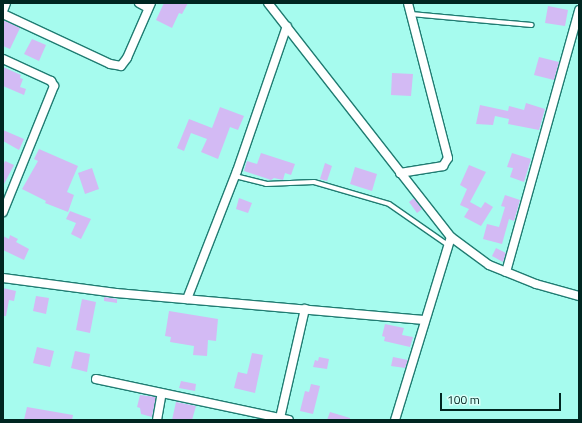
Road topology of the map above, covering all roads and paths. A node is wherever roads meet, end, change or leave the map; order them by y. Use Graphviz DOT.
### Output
graph roads {
  1 [pos="6,3"];
  2 [pos="139,3"];
  3 [pos="268,3"];
  4 [pos="408,3"];
  5 [pos="149,6"];
  6 [pos="3,10"];
  7 [pos="579,10"];
  8 [pos="3,14"];
  9 [pos="411,14"];
  10 [pos="532,25"];
  11 [pos="288,26"];
  12 [pos="3,59"];
  13 [pos="400,173"];
  14 [pos="235,176"];
  15 [pos="3,212"];
  16 [pos="449,241"];
  17 [pos="506,272"];
  18 [pos="3,278"];
  19 [pos="579,296"];
  20 [pos="187,298"];
  21 [pos="305,309"];
  22 [pos="424,320"];
  23 [pos="96,379"];
  24 [pos="162,393"];
  25 [pos="280,418"];
  26 [pos="157,420"];
  27 [pos="289,420"];
  28 [pos="395,420"];
  1 -- 6 [label="street"];
  2 -- 5 [label="street"];
  3 -- 11 [label="street"];
  4 -- 9 [label="street"];
  5 -- 8 [label="street"];
  7 -- 17 [label="street"];
  9 -- 10 [label="lane"];
  9 -- 13 [label="street"];
  11 -- 13 [label="street"];
  11 -- 14 [label="street"];
  12 -- 15 [label="street"];
  13 -- 16 [label="street"];
  14 -- 16 [label="lane"];
  14 -- 20 [label="street"];
  16 -- 17 [label="street"];
  16 -- 22 [label="street"];
  17 -- 19 [label="street"];
  18 -- 20 [label="street"];
  20 -- 21 [label="street"];
  21 -- 22 [label="street"];
  21 -- 25 [label="street"];
  22 -- 28 [label="street"];
  23 -- 24 [label="street"];
  24 -- 25 [label="street"];
  24 -- 26 [label="street"];
  25 -- 27 [label="street"];
}
